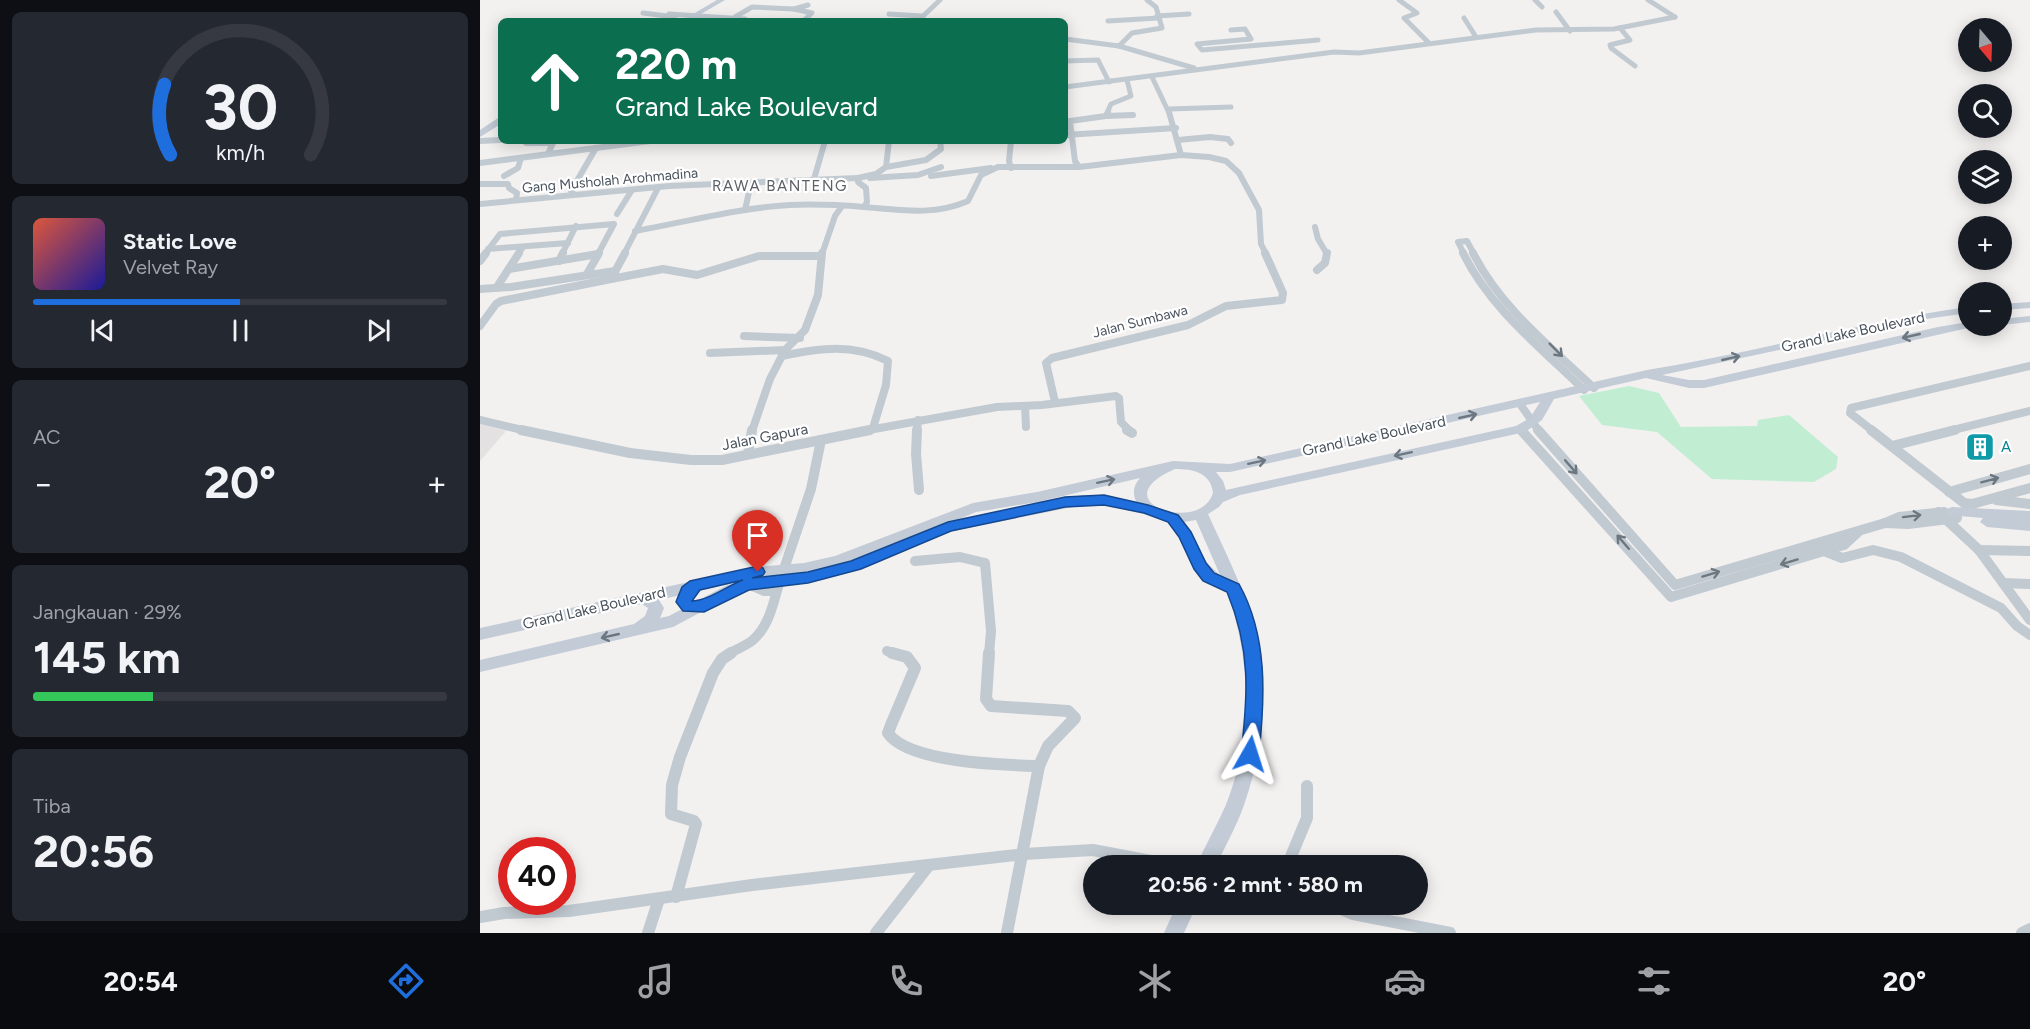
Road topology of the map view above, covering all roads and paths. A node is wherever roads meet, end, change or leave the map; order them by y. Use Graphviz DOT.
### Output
graph roads {
  1 [pos="722,0"];
  2 [pos="940,0"];
  3 [pos="1147,0"];
  4 [pos="1399,0"];
  5 [pos="1535,0"];
  6 [pos="1648,0"];
  7 [pos="808,5"];
  8 [pos="1542,7"];
  9 [pos="794,9"];
  10 [pos="1556,12"];
  11 [pos="643,13"];
  12 [pos="669,14"];
  13 [pos="889,14"];
  14 [pos="1189,14"];
  15 [pos="735,17"];
  16 [pos="1157,17"];
  17 [pos="689,18"];
  18 [pos="740,18"];
  19 [pos="806,18"];
  20 [pos="914,18"];
  21 [pos="921,18"];
  22 [pos="1464,18"];
  23 [pos="1108,21"];
  24 [pos="1620,28"];
  25 [pos="1231,30"];
  26 [pos="1570,31"];
  27 [pos="1476,37"];
  28 [pos="1068,39"];
  29 [pos="1251,39"];
  30 [pos="1318,40"];
  31 [pos="1271,43"];
  32 [pos="1258,44"];
  33 [pos="1429,44"];
  34 [pos="1119,46"];
  35 [pos="1285,58"];
  36 [pos="1068,61"];
  37 [pos="1635,66"];
  38 [pos="1200,70"];
  39 [pos="1152,77"];
  40 [pos="1127,80"];
  41 [pos="1109,82"];
  42 [pos="1068,87"];
  43 [pos="1232,107"];
  44 [pos="1168,109"];
  45 [pos="1133,115"];
  46 [pos="1106,117"];
  47 [pos="498,121"];
  48 [pos="1176,128"];
  49 [pos="480,132"];
  50 [pos="1068,135"];
  51 [pos="1178,140"];
  52 [pos="480,141"];
  53 [pos="498,141"];
  54 [pos="1231,143"];
  55 [pos="553,144"];
  56 [pos="590,144"];
  57 [pos="621,144"];
  58 [pos="825,144"];
  59 [pos="889,144"];
  60 [pos="940,144"];
  61 [pos="1013,144"];
  62 [pos="596,148"];
  63 [pos="587,149"];
  64 [pos="548,154"];
  65 [pos="1181,155"];
  66 [pos="521,158"];
  67 [pos="480,163"];
  68 [pos="886,167"];
  69 [pos="941,167"];
  70 [pos="1079,167"];
  71 [pos="991,168"];
  72 [pos="1011,168"];
  73 [pos="504,176"];
  74 [pos="931,176"];
  75 [pos="870,177"];
  76 [pos="858,178"];
  77 [pos="814,179"];
  78 [pos="480,184"];
  79 [pos="864,187"];
  80 [pos="658,188"];
  81 [pos="632,190"];
  82 [pos="749,192"];
  83 [pos="574,194"];
  84 [pos="516,200"];
  85 [pos="480,204"];
  86 [pos="843,206"];
  87 [pos="864,207"];
  88 [pos="745,210"];
  89 [pos="617,214"];
  90 [pos="576,226"];
  91 [pos="1315,227"];
  92 [pos="635,231"];
  93 [pos="568,243"];
  94 [pos="523,247"];
  95 [pos="489,249"];
  96 [pos="598,254"];
  97 [pos="821,256"];
  98 [pos="480,261"];
  99 [pos="559,261"];
  100 [pos="509,269"];
  101 [pos="1317,270"];
  102 [pos="615,271"];
  103 [pos="587,274"];
  104 [pos="611,279"];
  105 [pos="1490,282"];
  106 [pos="1480,283"];
  107 [pos="498,287"];
  108 [pos="480,289"];
  109 [pos="2030,305"];
  110 [pos="2012,306"];
  111 [pos="1958,311"];
  112 [pos="1521,315"];
  113 [pos="1512,317"];
  114 [pos="2030,320"];
  115 [pos="2012,321"];
  116 [pos="480,326"];
  117 [pos="1958,327"];
  118 [pos="744,336"];
  119 [pos="800,338"];
  120 [pos="710,353"];
  121 [pos="783,353"];
  122 [pos="1695,366"];
  123 [pos="2030,366"];
  124 [pos="1632,379"];
  125 [pos="1704,384"];
  126 [pos="1589,389"];
  127 [pos="1548,398"];
  128 [pos="1055,402"];
  129 [pos="1520,404"];
  130 [pos="1025,406"];
  131 [pos="2030,411"];
  132 [pos="480,420"];
  133 [pos="918,420"];
  134 [pos="1534,422"];
  135 [pos="1026,427"];
  136 [pos="873,428"];
  137 [pos="1520,429"];
  138 [pos="1132,433"];
  139 [pos="821,440"];
  140 [pos="1892,446"];
  141 [pos="748,454"];
  142 [pos="1200,467"];
  143 [pos="1160,469"];
  144 [pos="2030,470"];
  145 [pos="2030,488"];
  146 [pos="919,490"];
  147 [pos="1585,490"];
  148 [pos="1949,492"];
  149 [pos="1219,498"];
  150 [pos="1991,500"];
  151 [pos="2030,504"];
  152 [pos="1148,510"];
  153 [pos="1201,514"];
  154 [pos="1948,515"];
  155 [pos="2030,516"];
  156 [pos="1173,518"];
  157 [pos="2030,526"];
  158 [pos="1859,530"];
  159 [pos="1979,549"];
  160 [pos="1824,551"];
  161 [pos="2030,551"];
  162 [pos="1759,560"];
  163 [pos="915,561"];
  164 [pos="1767,568"];
  165 [pos="780,580"];
  166 [pos="2003,583"];
  167 [pos="2030,584"];
  168 [pos="695,585"];
  169 [pos="1675,585"];
  170 [pos="1233,588"];
  171 [pos="1671,597"];
  172 [pos="642,598"];
  173 [pos="704,606"];
  174 [pos="2029,617"];
  175 [pos="637,630"];
  176 [pos="480,634"];
  177 [pos="2030,635"];
  178 [pos="887,651"];
  179 [pos="480,666"];
  180 [pos="1040,765"];
  181 [pos="1307,786"];
  182 [pos="1024,854"];
  183 [pos="1119,855"];
  184 [pos="1211,855"];
  185 [pos="1292,855"];
  186 [pos="929,865"];
  187 [pos="676,897"];
  188 [pos="659,899"];
  189 [pos="1183,915"];
  190 [pos="1362,915"];
  191 [pos="480,917"];
  192 [pos="2030,929"];
  193 [pos="648,933"];
  194 [pos="876,933"];
  195 [pos="1007,933"];
  196 [pos="1174,933"];
  197 [pos="1450,933"];
  198 [pos="2022,933"];
  1 -- 17 [label="street"];
  2 -- 21 [label="street"];
  3 -- 16 [label="street"];
  4 -- 33 [label="street"];
  5 -- 8 [label="street"];
  6 -- 24 [label="street"];
  7 -- 9 [label="street"];
  9 -- 15 [label="street"];
  9 -- 19 [label="street"];
  10 -- 26 [label="street"];
  11 -- 17 [label="street"];
  12 -- 17 [label="street"];
  13 -- 20 [label="street"];
  14 -- 16 [label="street"];
  15 -- 17 [label="street"];
  15 -- 18 [label="street"];
  16 -- 23 [label="street"];
  16 -- 34 [label="street"];
  22 -- 27 [label="street"];
  24 -- 26 [label="street"];
  24 -- 37 [label="street"];
  25 -- 29 [label="street"];
  26 -- 27 [label="street"];
  27 -- 33 [label="street"];
  28 -- 34 [label="street"];
  29 -- 32 [label="street"];
  29 -- 32 [label="street"];
  30 -- 31 [label="street"];
  31 -- 32 [label="street"];
  31 -- 35 [label="street"];
  33 -- 35 [label="street"];
  34 -- 38 [label="street"];
  35 -- 38 [label="street"];
  36 -- 41 [label="street"];
  38 -- 39 [label="street"];
  39 -- 40 [label="street"];
  39 -- 44 [label="street"];
  40 -- 41 [label="street"];
  40 -- 46 [label="street"];
  41 -- 42 [label="street"];
  43 -- 44 [label="street"];
  44 -- 48 [label="street"];
  45 -- 46 [label="street"];
  46 -- 50 [label="street"];
  47 -- 49 [label="street"];
  48 -- 50 [label="street"];
  48 -- 51 [label="street"];
  50 -- 70 [label="street"];
  51 -- 54 [label="street"];
  51 -- 65 [label="street"];
  52 -- 53 [label="street"];
  55 -- 64 [label="street"];
  56 -- 63 [label="street"];
  57 -- 62 [label="street"];
  58 -- 77 [label="street"];
  59 -- 68 [label="street"];
  60 -- 68 [label="street"];
  61 -- 72 [label="street"];
  62 -- 63 [label="street"];
  62 -- 83 [label="street"];
  63 -- 64 [label="street"];
  64 -- 66 [label="street"];
  65 -- 70 [label="street"];
  65 -- 128 [label="street, Jalan Sumbawa"];
  66 -- 67 [label="street"];
  66 -- 73 [label="street"];
  68 -- 75 [label="street"];
  69 -- 75 [label="street, Gang Musholah Arohmadina"];
  70 -- 72 [label="street"];
  71 -- 72 [label="street"];
  71 -- 74 [label="street"];
  71 -- 87 [label="street"];
  75 -- 76 [label="street, Gang Musholah Arohmadina"];
  75 -- 79 [label="street"];
  76 -- 77 [label="street, Gang Musholah Arohmadina"];
  76 -- 79 [label="street"];
  77 -- 80 [label="street, Gang Musholah Arohmadina"];
  78 -- 84 [label="street"];
  79 -- 87 [label="street"];
  80 -- 81 [label="street, Gang Musholah Arohmadina"];
  80 -- 92 [label="street"];
  81 -- 83 [label="street, Gang Musholah Arohmadina"];
  81 -- 89 [label="street"];
  82 -- 88 [label="street"];
  83 -- 84 [label="street, Gang Musholah Arohmadina"];
  84 -- 85 [label="street, Gang Musholah Arohmadina"];
  86 -- 87 [label="street"];
  86 -- 88 [label="street"];
  86 -- 97 [label="street"];
  88 -- 92 [label="street"];
  90 -- 93 [label="street"];
  90 -- 95 [label="street"];
  90 -- 96 [label="street"];
  91 -- 101 [label="street"];
  92 -- 102 [label="street"];
  93 -- 94 [label="street"];
  93 -- 99 [label="street"];
  94 -- 95 [label="street"];
  94 -- 100 [label="street"];
  95 -- 98 [label="street"];
  96 -- 99 [label="street"];
  96 -- 103 [label="street"];
  97 -- 104 [label="street"];
  97 -- 119 [label="street"];
  99 -- 100 [label="street"];
  100 -- 107 [label="street"];
  102 -- 103 [label="street"];
  102 -- 104 [label="street"];
  103 -- 107 [label="street"];
  104 -- 116 [label="street"];
  105 -- 106 [label="street"];
  105 -- 106 [label="street"];
  105 -- 112 [label="street"];
  106 -- 113 [label="street"];
  107 -- 108 [label="street"];
  109 -- 110 [label="street"];
  122 -- 111 [label="street, Grand Lake Boulevard, one-way"];
  112 -- 113 [label="street"];
  112 -- 126 [label="street, one-way"];
  113 -- 126 [label="street"];
  114 -- 115 [label="street"];
  117 -- 125 [label="street, Grand Lake Boulevard, one-way"];
  118 -- 119 [label="street"];
  119 -- 121 [label="street"];
  120 -- 121 [label="street"];
  121 -- 136 [label="street"];
  121 -- 141 [label="street"];
  122 -- 124 [label="street, Grand Lake Boulevard"];
  122 -- 125 [label="street"];
  123 -- 140 [label="street"];
  124 -- 125 [label="street, Grand Lake Boulevard"];
  124 -- 126 [label="street, Grand Lake Boulevard"];
  126 -- 127 [label="street, Grand Lake Boulevard"];
  127 -- 129 [label="street, Grand Lake Boulevard"];
  127 -- 134 [label="street"];
  128 -- 130 [label="street, Jalan Gapura"];
  128 -- 138 [label="street, Jalan Gapura"];
  129 -- 134 [label="street"];
  142 -- 129 [label="street, Grand Lake Boulevard, one-way"];
  130 -- 133 [label="street, Jalan Gapura"];
  130 -- 135 [label="street"];
  131 -- 140 [label="street"];
  132 -- 141 [label="street, Jalan Gapura"];
  133 -- 136 [label="street, Jalan Gapura"];
  133 -- 146 [label="street"];
  134 -- 137 [label="street, Grand Lake Boulevard"];
  134 -- 147 [label="street, one-way"];
  136 -- 139 [label="street, Jalan Gapura"];
  137 -- 147 [label="street"];
  137 -- 149 [label="street, Grand Lake Boulevard, one-way"];
  139 -- 141 [label="street, Jalan Gapura"];
  139 -- 165 [label="street"];
  140 -- 148 [label="street"];
  142 -- 143 [label="street"];
  142 -- 149 [label="street"];
  143 -- 152 [label="street"];
  165 -- 143 [label="street, Grand Lake Boulevard, one-way"];
  148 -- 144 [label="street, one-way"];
  145 -- 150 [label="street"];
  147 -- 169 [label="street"];
  171 -- 147 [label="street, one-way"];
  148 -- 150 [label="street"];
  149 -- 153 [label="street"];
  150 -- 151 [label="street"];
  152 -- 156 [label="street"];
  152 -- 165 [label="street, Grand Lake Boulevard"];
  153 -- 156 [label="street"];
  153 -- 170 [label="street"];
  154 -- 155 [label="street"];
  154 -- 157 [label="street"];
  154 -- 158 [label="street"];
  154 -- 159 [label="street"];
  156 -- 170 [label="street"];
  158 -- 160 [label="street"];
  158 -- 162 [label="street"];
  159 -- 161 [label="street"];
  159 -- 166 [label="street"];
  160 -- 164 [label="street, one-way"];
  160 -- 177 [label="street"];
  162 -- 164 [label="street"];
  169 -- 162 [label="street, one-way"];
  163 -- 180 [label="street"];
  164 -- 171 [label="street"];
  165 -- 168 [label="street, Grand Lake Boulevard"];
  165 -- 173 [label="street, Grand Lake Boulevard"];
  165 -- 187 [label="street"];
  166 -- 167 [label="street"];
  166 -- 174 [label="street"];
  168 -- 172 [label="street, Grand Lake Boulevard"];
  168 -- 173 [label="street"];
  169 -- 171 [label="street"];
  170 -- 184 [label="street"];
  172 -- 175 [label="street"];
  172 -- 176 [label="street, Grand Lake Boulevard"];
  173 -- 175 [label="street, Grand Lake Boulevard"];
  175 -- 179 [label="street, Grand Lake Boulevard, one-way"];
  178 -- 180 [label="street"];
  180 -- 182 [label="street"];
  181 -- 185 [label="street"];
  182 -- 183 [label="street"];
  182 -- 186 [label="street"];
  182 -- 195 [label="street"];
  186 -- 187 [label="street"];
  186 -- 194 [label="street"];
  187 -- 188 [label="street"];
  188 -- 191 [label="street"];
  188 -- 193 [label="street"];
  189 -- 196 [label="street"];
  190 -- 197 [label="street"];
  192 -- 198 [label="street"];
}
